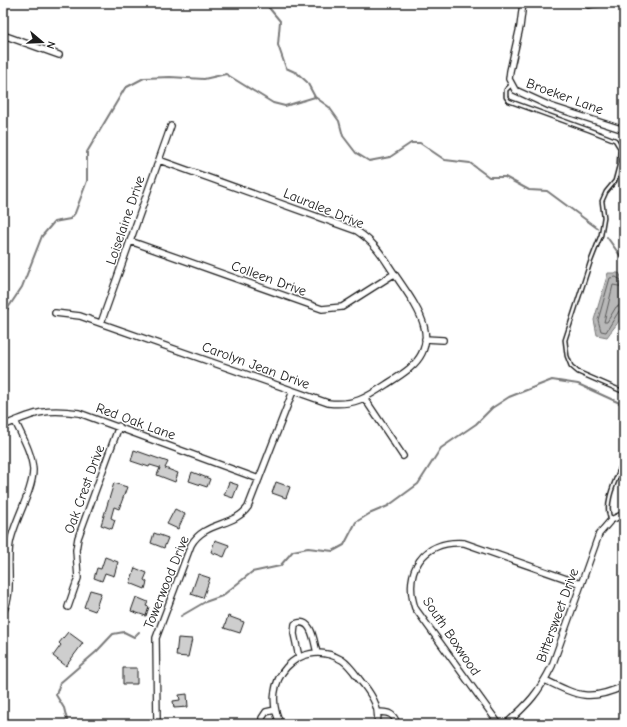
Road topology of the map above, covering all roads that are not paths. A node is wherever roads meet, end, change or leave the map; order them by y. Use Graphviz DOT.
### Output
graph roads {
  1 [pos="523,3"];
  2 [pos="579,3"];
  3 [pos="608,3"];
  4 [pos="624,7"];
  5 [pos="3,35"];
  6 [pos="59,55"];
  7 [pos="511,85"];
  8 [pos="171,126"];
  9 [pos="624,130"];
  10 [pos="159,160"];
  11 [pos="130,241"];
  12 [pos="394,274"];
  13 [pos="56,313"];
  14 [pos="102,323"];
  15 [pos="425,339"];
  16 [pos="443,340"];
  17 [pos="292,391"];
  18 [pos="624,392"];
  19 [pos="365,399"];
  20 [pos="15,421"];
  21 [pos="3,426"];
  22 [pos="119,426"];
  23 [pos="403,456"];
  24 [pos="624,459"];
  25 [pos="259,479"];
  26 [pos="624,514"];
  27 [pos="611,520"];
  28 [pos="6,582"];
  29 [pos="581,584"];
  30 [pos="68,607"];
  31 [pos="3,612"];
  32 [pos="316,653"];
  33 [pos="299,657"];
  34 [pos="545,680"];
  35 [pos="624,686"];
  36 [pos="275,710"];
  37 [pos="378,712"];
  38 [pos="157,724"];
  39 [pos="262,724"];
  40 [pos="281,724"];
  41 [pos="377,724"];
  42 [pos="394,724"];
  43 [pos="499,724"];
  44 [pos="506,724"];
  1 -- 7 [label="street, Broeker Lane"];
  2 -- 3 [label="lane"];
  3 -- 4 [label="lane"];
  5 -- 6 [label="street"];
  7 -- 9 [label="street, Broeker Lane"];
  7 -- 18 [label="lane"];
  8 -- 10 [label="street, Loiselaine Drive"];
  10 -- 11 [label="street, Loiselaine Drive"];
  10 -- 12 [label="street, Lauralee Drive"];
  11 -- 12 [label="street, Colleen Drive"];
  11 -- 14 [label="street, Loiselaine Drive"];
  12 -- 15 [label="street, Lauralee Drive"];
  13 -- 14 [label="street, Carolyn Jean Drive"];
  14 -- 17 [label="street, Carolyn Jean Drive"];
  15 -- 16 [label="street"];
  15 -- 19 [label="street, Carolyn Jean Drive"];
  17 -- 19 [label="street, Carolyn Jean Drive"];
  17 -- 25 [label="street, Towerwood Drive"];
  19 -- 23 [label="street"];
  20 -- 21 [label="street, Red Oak Lane"];
  20 -- 22 [label="street, Red Oak Lane"];
  20 -- 28 [label="street"];
  22 -- 25 [label="street, Red Oak Lane"];
  22 -- 30 [label="street, Oak Crest Drive"];
  24 -- 27 [label="lane"];
  25 -- 38 [label="street, Towerwood Drive"];
  26 -- 27 [label="street, Bittersweet Drive"];
  27 -- 29 [label="street, Bittersweet Drive"];
  28 -- 31 [label="street"];
  29 -- 34 [label="street, Bittersweet Drive"];
  29 -- 43 [label="street, South Boxwood"];
  32 -- 33 [label="street"];
  32 -- 33 [label="street"];
  32 -- 37 [label="street"];
  33 -- 36 [label="street"];
  34 -- 35 [label="street"];
  34 -- 44 [label="street, Bittersweet Drive"];
  36 -- 39 [label="street"];
  36 -- 40 [label="street"];
  37 -- 41 [label="street"];
  37 -- 42 [label="street"];
}
